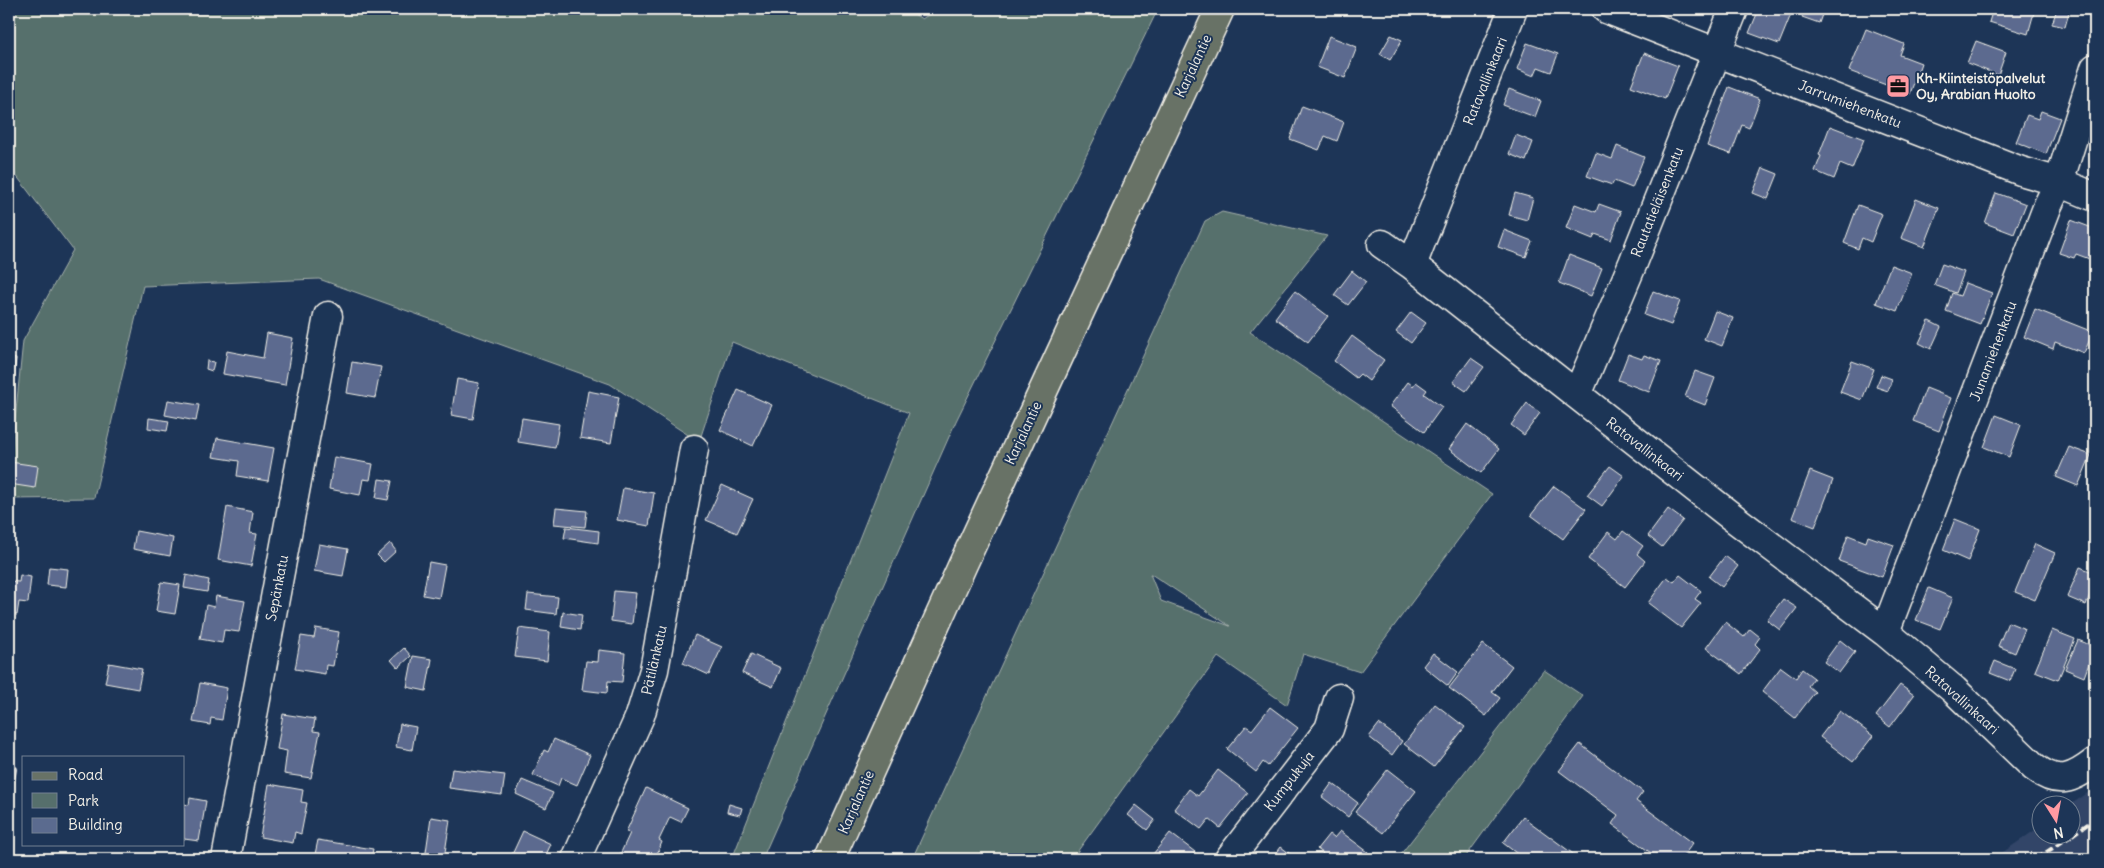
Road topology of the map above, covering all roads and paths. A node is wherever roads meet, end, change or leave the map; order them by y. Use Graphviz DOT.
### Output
graph roads {
  1 [pos="1220,9"];
  2 [pos="1513,9"];
  3 [pos="1606,9"];
  4 [pos="1734,9"];
  5 [pos="1717,52"];
  6 [pos="2095,68"];
  7 [pos="2059,182"];
  8 [pos="2095,197"];
  9 [pos="1382,244"];
  10 [pos="1412,266"];
  11 [pos="328,316"];
  12 [pos="1577,395"];
  13 [pos="694,449"];
  14 [pos="1885,632"];
  15 [pos="1339,698"];
  16 [pos="2095,762"];
  17 [pos="226,859"];
  18 [pos="576,859"];
  19 [pos="830,859"];
  20 [pos="1229,859"];
  1 -- 19 [label="main road, Karjalantie"];
  2 -- 10 [label="street, Ratavallinkaari"];
  3 -- 5 [label="street, Jarrumiehenkatu"];
  4 -- 5 [label="street, Rautatieläisenkatu"];
  5 -- 7 [label="street, Jarrumiehenkatu"];
  5 -- 12 [label="street, Rautatieläisenkatu"];
  6 -- 7 [label="street, Junamiehenkatu"];
  7 -- 8 [label="street, Jarrumiehenkatu"];
  7 -- 14 [label="street, Junamiehenkatu"];
  9 -- 10 [label="street"];
  10 -- 12 [label="street, Ratavallinkaari"];
  11 -- 17 [label="street, Sepänkatu"];
  12 -- 14 [label="street, Ratavallinkaari"];
  13 -- 18 [label="street, Pätilänkatu"];
  14 -- 16 [label="street, Ratavallinkaari"];
  15 -- 20 [label="street, Kumpukuja"];
}
